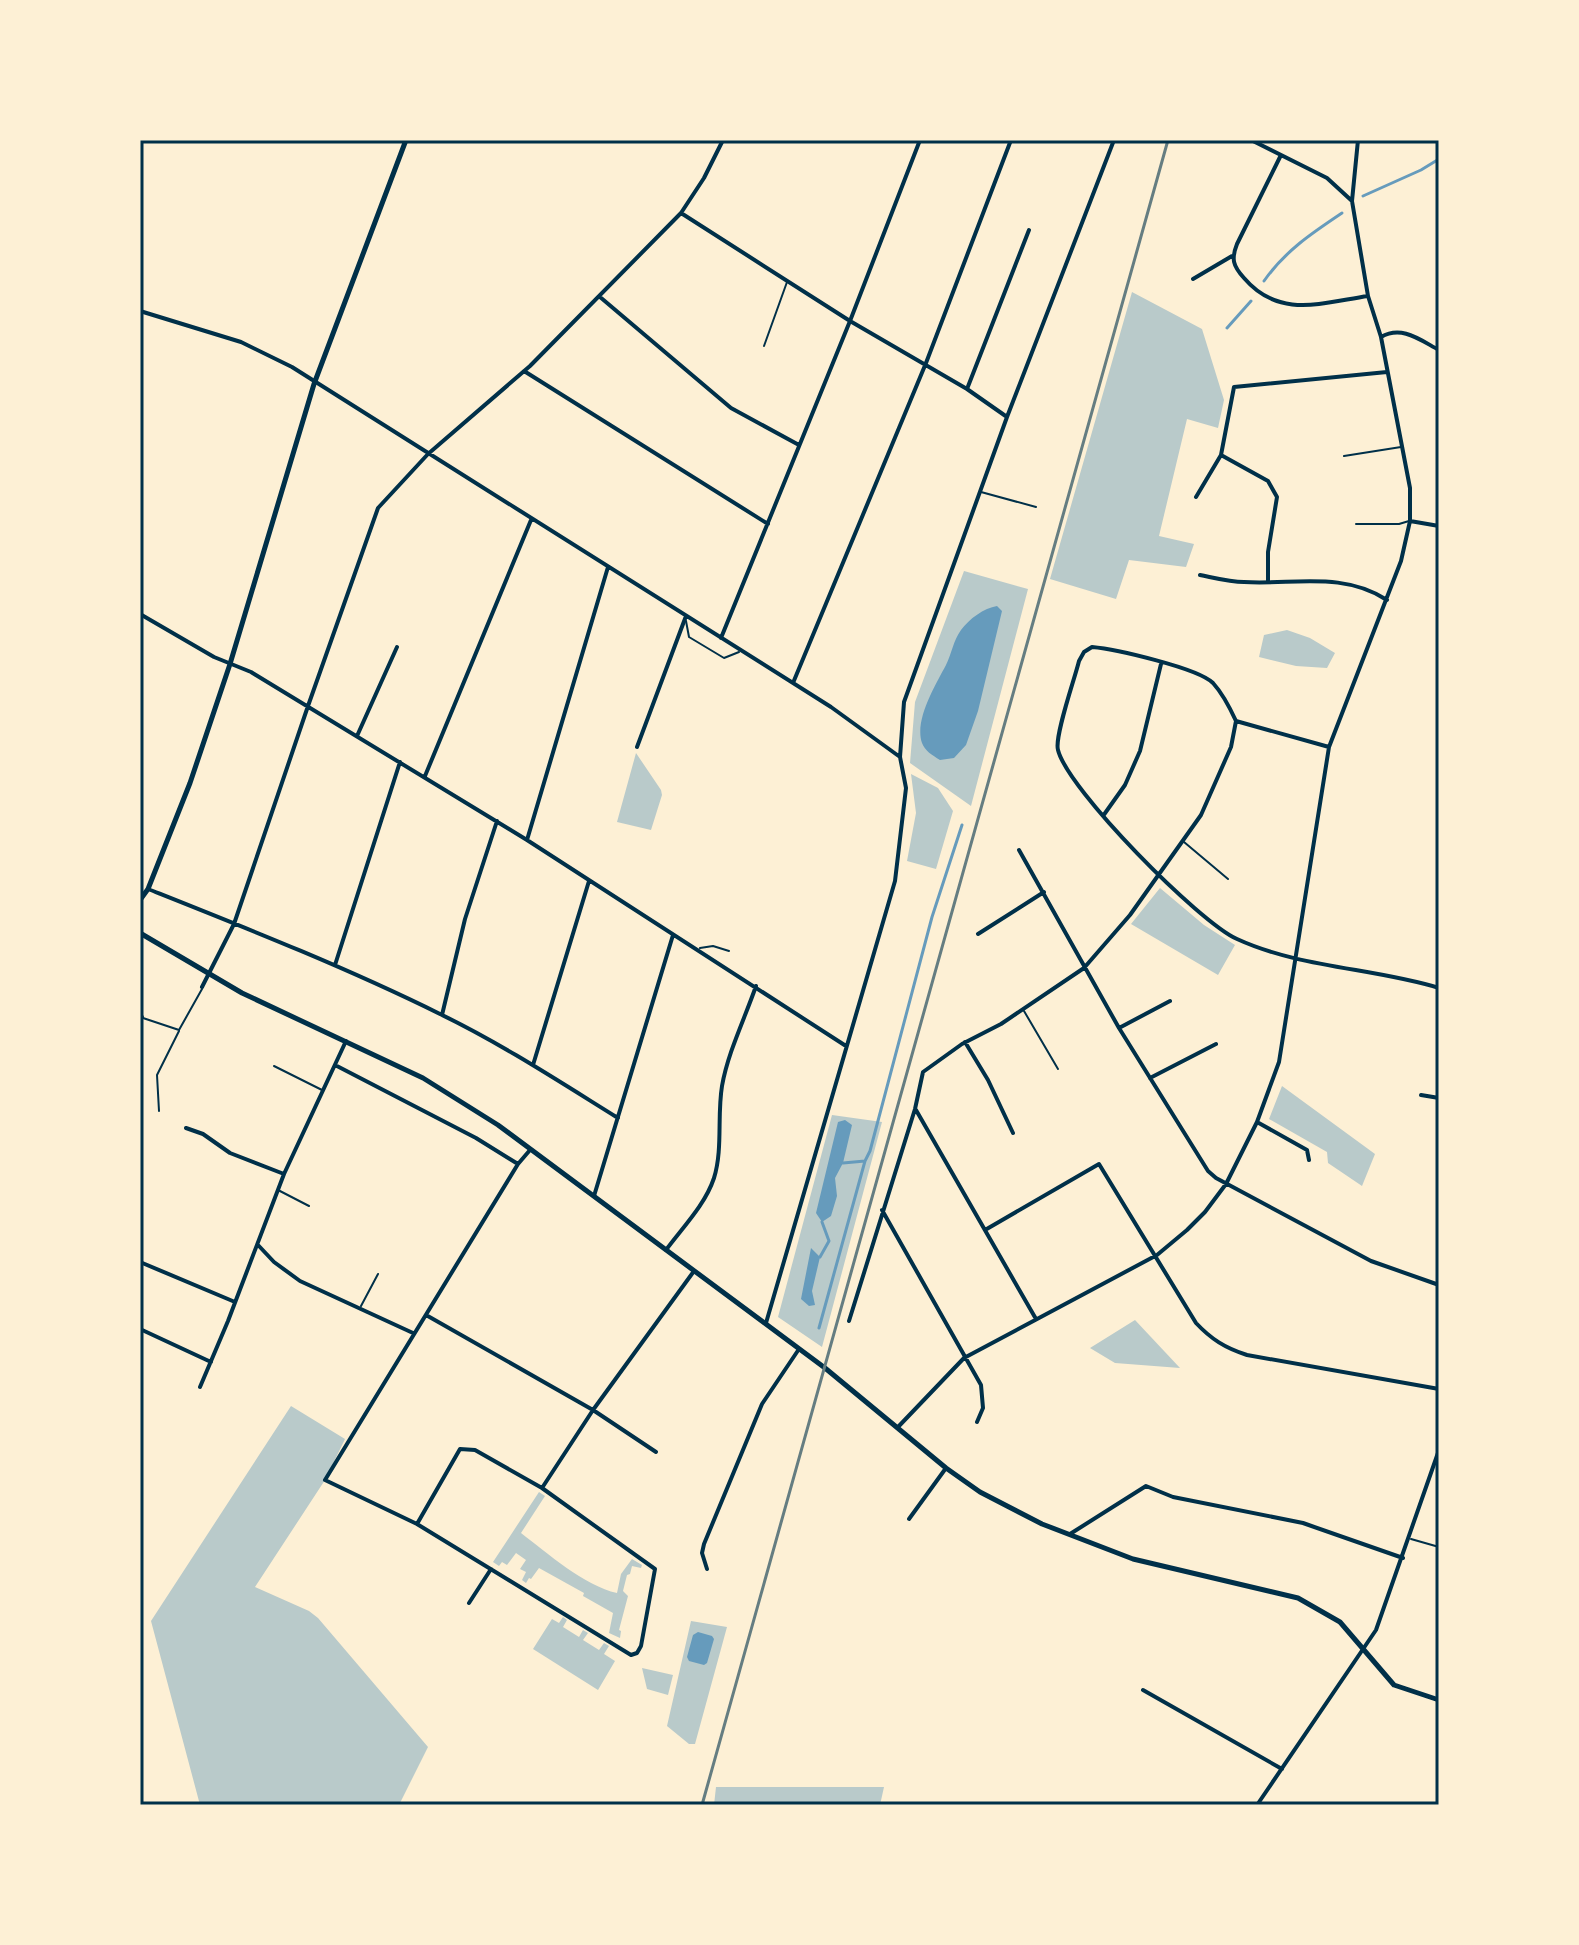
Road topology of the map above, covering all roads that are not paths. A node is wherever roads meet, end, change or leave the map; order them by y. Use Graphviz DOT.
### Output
graph roads {
  1 [pos="406,140"];
  2 [pos="723,140"];
  3 [pos="920,140"];
  4 [pos="1011,140"];
  5 [pos="1114,140"];
  6 [pos="1251,140"];
  7 [pos="1358,140"];
  8 [pos="1281,156"];
  9 [pos="1352,201"];
  10 [pos="681,213"];
  11 [pos="1029,230"];
  12 [pos="1232,256"];
  13 [pos="1193,279"];
  14 [pos="787,281"];
  15 [pos="1368,296"];
  16 [pos="600,297"];
  17 [pos="140,311"];
  18 [pos="850,321"];
  19 [pos="1381,337"];
  20 [pos="764,346"];
  21 [pos="1439,350"];
  22 [pos="926,363"];
  23 [pos="524,371"];
  24 [pos="1387,372"];
  25 [pos="314,384"];
  26 [pos="967,389"];
  27 [pos="1007,417"];
  28 [pos="799,445"];
  29 [pos="1402,447"];
  30 [pos="428,454"];
  31 [pos="1221,455"];
  32 [pos="1344,456"];
  33 [pos="980,492"];
  34 [pos="1196,497"];
  35 [pos="1036,507"];
  36 [pos="531,520"];
  37 [pos="1410,521"];
  38 [pos="768,524"];
  39 [pos="1356,524"];
  40 [pos="1439,526"];
  41 [pos="608,567"];
  42 [pos="1200,575"];
  43 [pos="1268,581"];
  44 [pos="1387,600"];
  45 [pos="140,614"];
  46 [pos="686,616"];
  47 [pos="721,638"];
  48 [pos="397,647"];
  49 [pos="742,651"];
  50 [pos="230,664"];
  51 [pos="1161,664"];
  52 [pos="793,683"];
  53 [pos="308,706"];
  54 [pos="1236,721"];
  55 [pos="357,736"];
  56 [pos="637,747"];
  57 [pos="1329,747"];
  58 [pos="900,757"];
  59 [pos="400,762"];
  60 [pos="425,777"];
  61 [pos="1103,816"];
  62 [pos="497,821"];
  63 [pos="527,840"];
  64 [pos="1183,842"];
  65 [pos="1019,850"];
  66 [pos="1159,874"];
  67 [pos="1228,879"];
  68 [pos="589,881"];
  69 [pos="148,889"];
  70 [pos="1044,892"];
  71 [pos="140,900"];
  72 [pos="234,924"];
  73 [pos="140,933"];
  74 [pos="978,934"];
  75 [pos="673,935"];
  76 [pos="696,949"];
  77 [pos="729,951"];
  78 [pos="1297,957"];
  79 [pos="335,965"];
  80 [pos="1084,968"];
  81 [pos="210,975"];
  82 [pos="756,986"];
  83 [pos="202,987"];
  84 [pos="1439,988"];
  85 [pos="1170,1001"];
  86 [pos="1022,1008"];
  87 [pos="442,1015"];
  88 [pos="141,1017"];
  89 [pos="1119,1028"];
  90 [pos="179,1030"];
  91 [pos="346,1041"];
  92 [pos="965,1042"];
  93 [pos="1216,1044"];
  94 [pos="846,1046"];
  95 [pos="335,1065"];
  96 [pos="533,1065"];
  97 [pos="274,1066"];
  98 [pos="1058,1069"];
  99 [pos="1149,1078"];
  100 [pos="323,1091"];
  101 [pos="1421,1095"];
  102 [pos="1439,1098"];
  103 [pos="915,1109"];
  104 [pos="159,1111"];
  105 [pos="618,1118"];
  106 [pos="1257,1122"];
  107 [pos="186,1128"];
  108 [pos="1013,1133"];
  109 [pos="531,1149"];
  110 [pos="1309,1160"];
  111 [pos="518,1164"];
  112 [pos="284,1174"];
  113 [pos="1226,1184"];
  114 [pos="277,1190"];
  115 [pos="594,1197"];
  116 [pos="309,1206"];
  117 [pos="882,1210"];
  118 [pos="985,1230"];
  119 [pos="258,1245"];
  120 [pos="666,1250"];
  121 [pos="1157,1255"];
  122 [pos="140,1262"];
  123 [pos="694,1271"];
  124 [pos="378,1274"];
  125 [pos="1439,1285"];
  126 [pos="235,1302"];
  127 [pos="361,1307"];
  128 [pos="426,1315"];
  129 [pos="1036,1319"];
  130 [pos="849,1321"];
  131 [pos="765,1325"];
  132 [pos="140,1329"];
  133 [pos="413,1333"];
  134 [pos="799,1349"];
  135 [pos="964,1358"];
  136 [pos="211,1362"];
  137 [pos="200,1387"];
  138 [pos="1439,1389"];
  139 [pos="593,1410"];
  140 [pos="977,1422"];
  141 [pos="898,1427"];
  142 [pos="1439,1450"];
  143 [pos="656,1452"];
  144 [pos="946,1468"];
  145 [pos="542,1488"];
  146 [pos="909,1519"];
  147 [pos="417,1524"];
  148 [pos="1069,1535"];
  149 [pos="1410,1539"];
  150 [pos="1439,1547"];
  151 [pos="1403,1558"];
  152 [pos="491,1569"];
  153 [pos="707,1569"];
  154 [pos="469,1603"];
  155 [pos="1365,1649"];
  156 [pos="1143,1690"];
  157 [pos="1439,1700"];
  158 [pos="1282,1769"];
  159 [pos="1257,1805"];
  1 -- 25 [label="street"];
  2 -- 10 [label="street"];
  3 -- 18 [label="street"];
  4 -- 22 [label="street"];
  5 -- 27 [label="street"];
  6 -- 8 [label="street"];
  7 -- 9 [label="street"];
  8 -- 9 [label="street"];
  8 -- 12 [label="street"];
  9 -- 15 [label="street"];
  10 -- 14 [label="street"];
  10 -- 16 [label="street"];
  11 -- 26 [label="street"];
  12 -- 13 [label="street"];
  12 -- 15 [label="street"];
  14 -- 18 [label="street"];
  14 -- 20 [label="lane"];
  15 -- 19 [label="street"];
  16 -- 23 [label="street"];
  16 -- 28 [label="street"];
  17 -- 25 [label="street"];
  18 -- 22 [label="street"];
  18 -- 28 [label="street"];
  19 -- 21 [label="street"];
  19 -- 24 [label="street"];
  22 -- 26 [label="street"];
  22 -- 52 [label="street"];
  23 -- 30 [label="street"];
  23 -- 38 [label="street"];
  24 -- 29 [label="street"];
  24 -- 31 [label="street"];
  25 -- 30 [label="street"];
  25 -- 50 [label="street"];
  26 -- 27 [label="street"];
  27 -- 33 [label="street"];
  28 -- 38 [label="street"];
  29 -- 32 [label="lane"];
  29 -- 37 [label="street"];
  30 -- 36 [label="street"];
  30 -- 53 [label="street"];
  31 -- 34 [label="street"];
  31 -- 43 [label="street"];
  33 -- 35 [label="lane"];
  33 -- 58 [label="street"];
  36 -- 41 [label="street"];
  36 -- 60 [label="street"];
  37 -- 39 [label="lane"];
  37 -- 40 [label="street"];
  37 -- 44 [label="street"];
  38 -- 47 [label="street"];
  41 -- 46 [label="street"];
  41 -- 63 [label="street"];
  42 -- 43 [label="street"];
  43 -- 44 [label="street"];
  44 -- 57 [label="street"];
  45 -- 50 [label="street"];
  46 -- 47 [label="street"];
  46 -- 49 [label="lane"];
  46 -- 56 [label="street"];
  47 -- 49 [label="street"];
  48 -- 55 [label="street"];
  49 -- 52 [label="street"];
  50 -- 53 [label="street"];
  50 -- 69 [label="street"];
  51 -- 54 [label="street"];
  51 -- 61 [label="street"];
  51 -- 61 [label="street"];
  52 -- 58 [label="street"];
  53 -- 55 [label="street"];
  53 -- 72 [label="street"];
  54 -- 57 [label="street"];
  54 -- 64 [label="street"];
  55 -- 59 [label="street"];
  57 -- 78 [label="street"];
  58 -- 94 [label="street"];
  59 -- 60 [label="street"];
  59 -- 79 [label="street"];
  60 -- 62 [label="street"];
  61 -- 66 [label="street"];
  62 -- 63 [label="street"];
  62 -- 87 [label="street"];
  63 -- 68 [label="street"];
  64 -- 66 [label="street"];
  64 -- 67 [label="lane"];
  65 -- 70 [label="street"];
  66 -- 78 [label="street"];
  66 -- 80 [label="street"];
  68 -- 75 [label="street"];
  68 -- 96 [label="street"];
  69 -- 71 [label="street"];
  69 -- 72 [label="street"];
  70 -- 74 [label="street"];
  70 -- 80 [label="street"];
  72 -- 79 [label="street"];
  72 -- 81 [label="street"];
  73 -- 81 [label="street"];
  75 -- 76 [label="street"];
  75 -- 105 [label="street"];
  76 -- 77 [label="lane"];
  76 -- 82 [label="street"];
  78 -- 84 [label="street"];
  78 -- 106 [label="street"];
  79 -- 87 [label="street"];
  80 -- 86 [label="street"];
  80 -- 89 [label="street"];
  81 -- 83 [label="street"];
  81 -- 91 [label="street"];
  82 -- 94 [label="street"];
  82 -- 120 [label="street"];
  83 -- 90 [label="lane"];
  85 -- 89 [label="street"];
  86 -- 92 [label="street"];
  86 -- 98 [label="lane"];
  87 -- 96 [label="street"];
  88 -- 90 [label="lane"];
  89 -- 99 [label="street"];
  90 -- 104 [label="lane"];
  91 -- 95 [label="street"];
  91 -- 109 [label="street"];
  92 -- 103 [label="street"];
  92 -- 108 [label="street"];
  93 -- 99 [label="street"];
  94 -- 131 [label="street"];
  95 -- 100 [label="street"];
  95 -- 111 [label="street"];
  96 -- 105 [label="street"];
  97 -- 100 [label="lane"];
  99 -- 113 [label="street"];
  100 -- 112 [label="street"];
  101 -- 102 [label="street"];
  103 -- 117 [label="street"];
  103 -- 118 [label="street"];
  105 -- 115 [label="street"];
  106 -- 110 [label="street"];
  106 -- 113 [label="street"];
  107 -- 112 [label="street"];
  109 -- 111 [label="street"];
  109 -- 115 [label="street"];
  111 -- 128 [label="street"];
  112 -- 114 [label="street"];
  113 -- 121 [label="street"];
  113 -- 125 [label="street"];
  114 -- 116 [label="lane"];
  114 -- 119 [label="street"];
  115 -- 120 [label="street"];
  117 -- 130 [label="street"];
  117 -- 135 [label="street"];
  118 -- 121 [label="street"];
  118 -- 129 [label="street"];
  119 -- 126 [label="street"];
  119 -- 127 [label="street"];
  120 -- 123 [label="street"];
  121 -- 129 [label="street"];
  121 -- 138 [label="street"];
  122 -- 126 [label="street"];
  123 -- 131 [label="street"];
  123 -- 139 [label="street"];
  124 -- 127 [label="lane"];
  126 -- 136 [label="street"];
  127 -- 133 [label="street"];
  128 -- 133 [label="street"];
  128 -- 139 [label="street"];
  129 -- 135 [label="street"];
  131 -- 134 [label="street"];
  132 -- 136 [label="street"];
  133 -- 147 [label="street"];
  134 -- 141 [label="street"];
  134 -- 153 [label="street"];
  135 -- 140 [label="street"];
  135 -- 141 [label="street"];
  136 -- 137 [label="street"];
  139 -- 143 [label="street"];
  139 -- 145 [label="street"];
  141 -- 144 [label="street"];
  142 -- 149 [label="street"];
  144 -- 146 [label="street"];
  144 -- 148 [label="street"];
  145 -- 147 [label="street"];
  145 -- 152 [label="street"];
  147 -- 152 [label="street"];
  148 -- 151 [label="street"];
  148 -- 155 [label="street"];
  149 -- 150 [label="lane"];
  149 -- 151 [label="street"];
  151 -- 155 [label="street"];
  152 -- 154 [label="street"];
  155 -- 157 [label="street"];
  155 -- 158 [label="street"];
  156 -- 158 [label="street"];
  158 -- 159 [label="street"];
}
